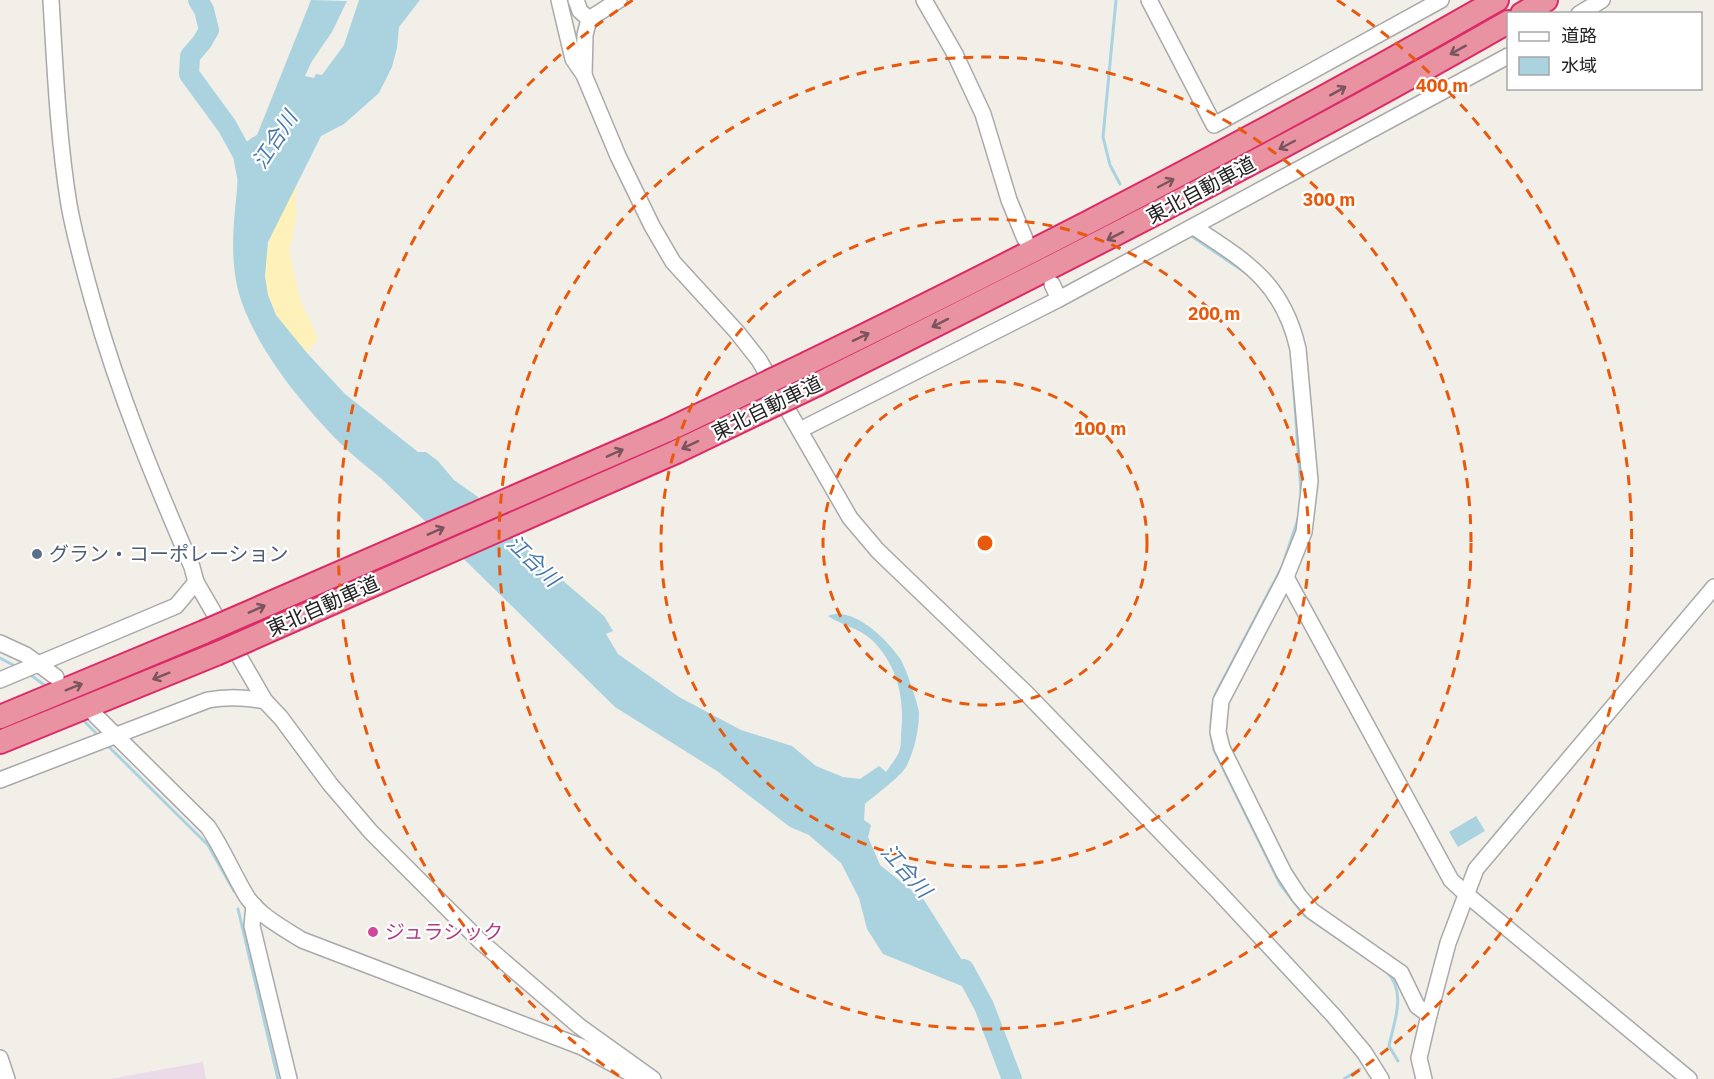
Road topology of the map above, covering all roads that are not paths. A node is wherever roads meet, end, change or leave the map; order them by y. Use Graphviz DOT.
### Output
graph roads {
  1 [pos="51,0"];
  2 [pos="560,0"];
  3 [pos="576,0"];
  4 [pos="620,0"];
  5 [pos="924,0"];
  6 [pos="1149,0"];
  7 [pos="1441,0"];
  8 [pos="1497,0"];
  9 [pos="1546,0"];
  10 [pos="1602,0"];
  11 [pos="1525,12"];
  12 [pos="1582,12"];
  13 [pos="589,19"];
  14 [pos="1507,23"];
  15 [pos="1507,57"];
  16 [pos="584,75"];
  17 [pos="1220,122"];
  18 [pos="1228,137"];
  19 [pos="1194,227"];
  20 [pos="1025,238"];
  21 [pos="1052,284"];
  22 [pos="1059,299"];
  23 [pos="800,430"];
  24 [pos="1286,577"];
  25 [pos="196,582"];
  26 [pos="1714,587"];
  27 [pos="0,643"];
  28 [pos="30,668"];
  29 [pos="56,677"];
  30 [pos="0,680"];
  31 [pos="265,701"];
  32 [pos="95,715"];
  33 [pos="0,717"];
  34 [pos="106,738"];
  35 [pos="0,742"];
  36 [pos="0,780"];
  37 [pos="1466,894"];
  38 [pos="254,905"];
  39 [pos="1429,1015"];
  40 [pos="0,1058"];
  41 [pos="7,1079"];
  42 [pos="289,1079"];
  43 [pos="641,1079"];
  44 [pos="653,1079"];
  45 [pos="1382,1079"];
  46 [pos="1424,1079"];
  47 [pos="1689,1079"];
  1 -- 25 [label="street"];
  2 -- 16 [label="street"];
  3 -- 13 [label="street"];
  4 -- 13 [label="street"];
  5 -- 20 [label="street"];
  6 -- 17 [label="street"];
  7 -- 17 [label="street"];
  33 -- 8 [label="highway, 東北自動車道, one-way, bridge"];
  9 -- 11 [label="highway"];
  10 -- 12 [label="street"];
  13 -- 16 [label="street"];
  14 -- 35 [label="highway, 東北自動車道, one-way, bridge"];
  15 -- 19 [label="street"];
  16 -- 23 [label="street"];
  17 -- 18 [label="street"];
  19 -- 22 [label="street"];
  19 -- 24 [label="street"];
  21 -- 22 [label="street"];
  22 -- 23 [label="street"];
  23 -- 45 [label="street"];
  24 -- 37 [label="street"];
  24 -- 39 [label="street"];
  25 -- 28 [label="street"];
  25 -- 31 [label="street"];
  26 -- 37 [label="street"];
  27 -- 28 [label="street"];
  28 -- 29 [label="street"];
  28 -- 30 [label="street"];
  31 -- 34 [label="street"];
  31 -- 44 [label="street"];
  32 -- 34 [label="street"];
  34 -- 36 [label="street"];
  34 -- 38 [label="street"];
  37 -- 39 [label="street"];
  37 -- 47 [label="street"];
  38 -- 42 [label="street"];
  38 -- 43 [label="street"];
  39 -- 46 [label="street"];
  40 -- 41 [label="street"];
}
